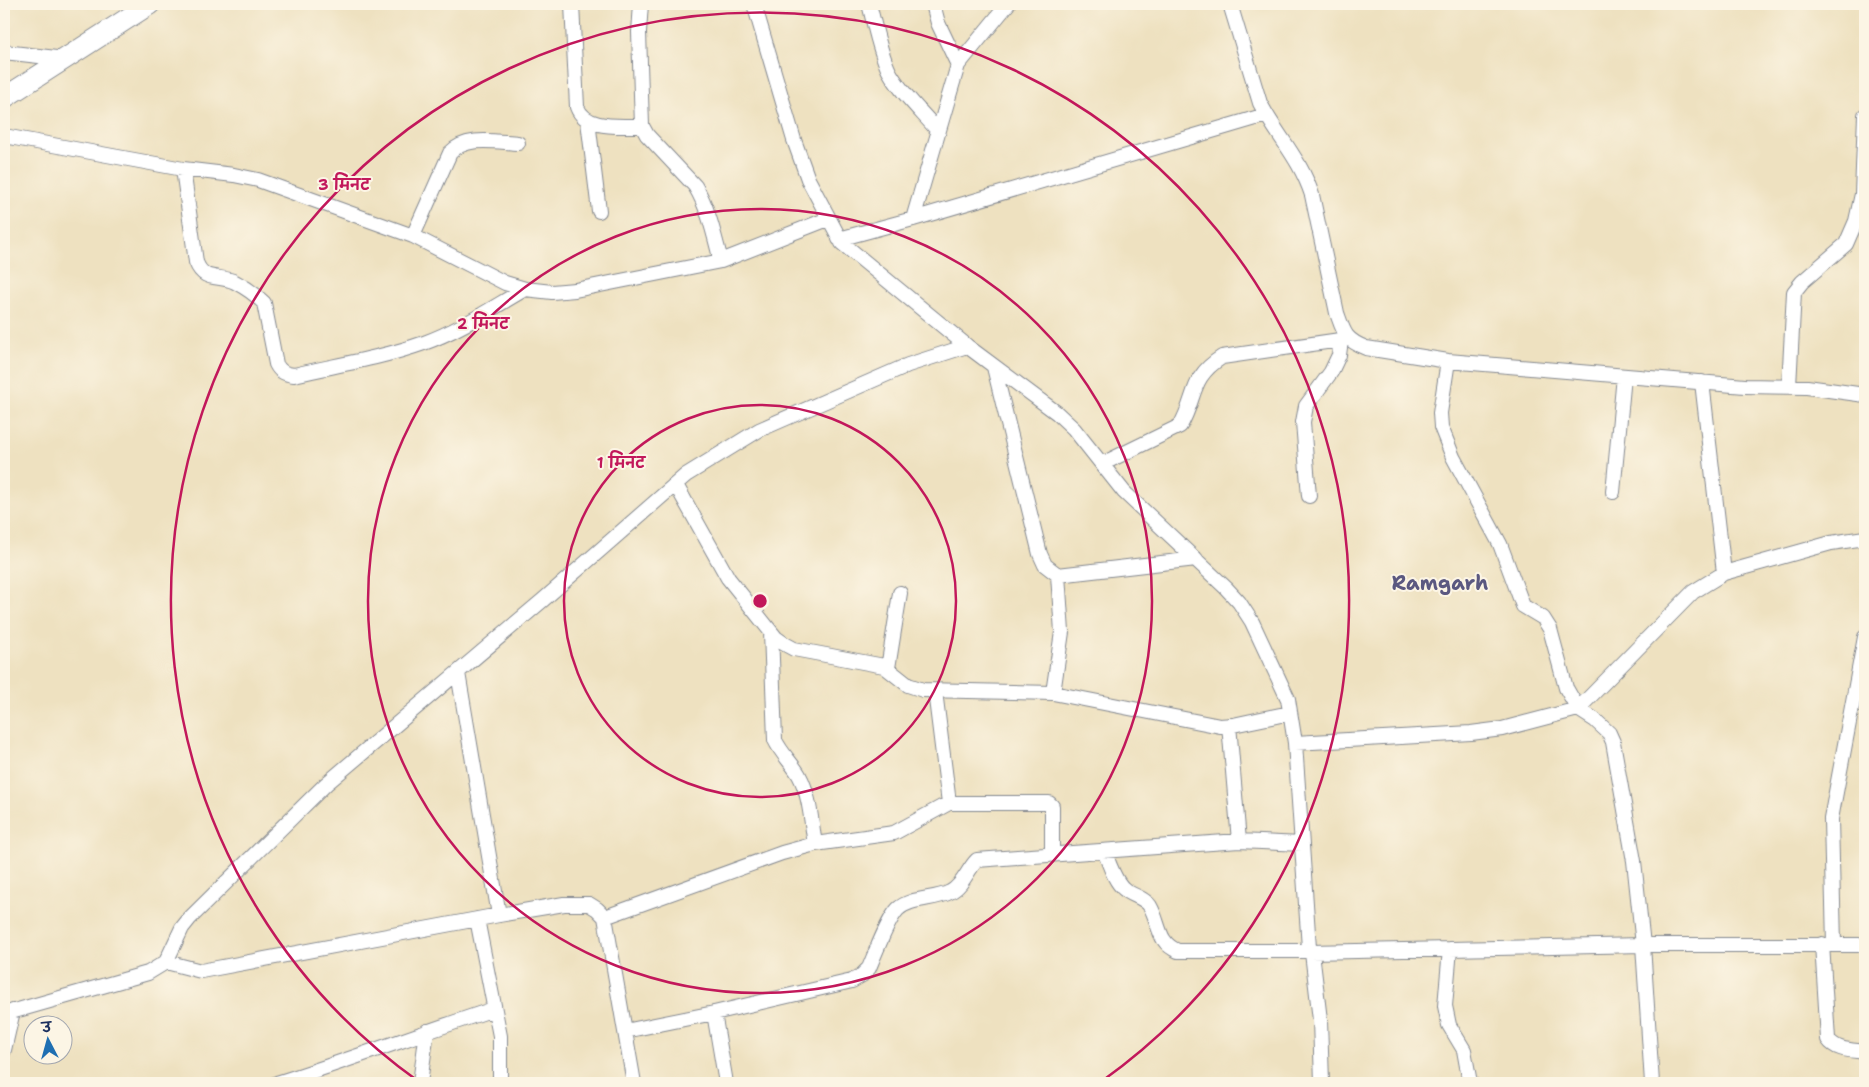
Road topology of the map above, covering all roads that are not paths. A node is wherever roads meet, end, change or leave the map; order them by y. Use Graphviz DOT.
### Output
graph roads {
  1 [pos="150,4"];
  2 [pos="572,4"];
  3 [pos="640,4"];
  4 [pos="754,4"];
  5 [pos="869,4"];
  6 [pos="933,4"];
  7 [pos="1008,4"];
  8 [pos="1230,4"];
  9 [pos="4,52"];
  10 [pos="65,59"];
  11 [pos="958,65"];
  12 [pos="4,98"];
  13 [pos="1266,115"];
  14 [pos="1865,115"];
  15 [pos="588,121"];
  16 [pos="642,126"];
  17 [pos="938,131"];
  18 [pos="4,136"];
  19 [pos="518,143"];
  20 [pos="183,169"];
  21 [pos="599,211"];
  22 [pos="828,219"];
  23 [pos="913,219"];
  24 [pos="413,236"];
  25 [pos="841,241"];
  26 [pos="721,261"];
  27 [pos="525,289"];
  28 [pos="1344,339"];
  29 [pos="962,343"];
  30 [pos="1448,361"];
  31 [pos="994,367"];
  32 [pos="1624,376"];
  33 [pos="1702,382"];
  34 [pos="1789,386"];
  35 [pos="1865,395"];
  36 [pos="1102,464"];
  37 [pos="676,485"];
  38 [pos="1613,492"];
  39 [pos="1309,496"];
  40 [pos="1865,538"];
  41 [pos="1196,558"];
  42 [pos="1724,574"];
  43 [pos="1058,575"];
  44 [pos="900,593"];
  45 [pos="771,632"];
  46 [pos="1865,637"];
  47 [pos="888,668"];
  48 [pos="458,673"];
  49 [pos="935,691"];
  50 [pos="1053,693"];
  51 [pos="1578,709"];
  52 [pos="1290,713"];
  53 [pos="1229,725"];
  54 [pos="1295,743"];
  55 [pos="949,803"];
  56 [pos="1239,841"];
  57 [pos="815,844"];
  58 [pos="1302,844"];
  59 [pos="1104,851"];
  60 [pos="1052,854"];
  61 [pos="498,915"];
  62 [pos="605,917"];
  63 [pos="477,919"];
  64 [pos="1643,945"];
  65 [pos="1828,945"];
  66 [pos="1865,945"];
  67 [pos="1450,949"];
  68 [pos="1311,952"];
  69 [pos="166,962"];
  70 [pos="494,1009"];
  71 [pos="8,1012"];
  72 [pos="714,1012"];
  73 [pos="427,1031"];
  74 [pos="625,1031"];
  75 [pos="4,1050"];
  76 [pos="1865,1052"];
  77 [pos="277,1083"];
  78 [pos="420,1083"];
  79 [pos="500,1083"];
  80 [pos="630,1083"];
  81 [pos="726,1083"];
  82 [pos="1322,1083"];
  83 [pos="1470,1083"];
  84 [pos="1652,1083"];
  1 -- 10 [label="main road"];
  2 -- 15 [label="street"];
  3 -- 16 [label="street"];
  4 -- 22 [label="street"];
  5 -- 17 [label="street"];
  6 -- 11 [label="street"];
  7 -- 11 [label="street"];
  8 -- 13 [label="street"];
  9 -- 10 [label="street"];
  10 -- 12 [label="main road"];
  11 -- 17 [label="street"];
  13 -- 23 [label="street"];
  13 -- 28 [label="street"];
  14 -- 34 [label="street"];
  15 -- 16 [label="street"];
  15 -- 21 [label="street"];
  16 -- 26 [label="street"];
  17 -- 23 [label="street"];
  18 -- 20 [label="street"];
  19 -- 24 [label="street"];
  20 -- 24 [label="street"];
  20 -- 27 [label="street"];
  22 -- 25 [label="street"];
  22 -- 26 [label="street"];
  23 -- 25 [label="street"];
  24 -- 27 [label="street"];
  25 -- 29 [label="street"];
  26 -- 27 [label="street"];
  28 -- 30 [label="street"];
  28 -- 36 [label="street"];
  28 -- 39 [label="street"];
  29 -- 31 [label="street"];
  29 -- 37 [label="street"];
  30 -- 32 [label="street"];
  30 -- 51 [label="street"];
  31 -- 36 [label="street"];
  31 -- 43 [label="street"];
  32 -- 33 [label="street"];
  32 -- 38 [label="street"];
  33 -- 34 [label="street"];
  33 -- 42 [label="street"];
  34 -- 35 [label="street"];
  36 -- 41 [label="street"];
  37 -- 45 [label="street"];
  37 -- 48 [label="street"];
  40 -- 42 [label="street"];
  41 -- 43 [label="street"];
  41 -- 52 [label="street"];
  42 -- 51 [label="street"];
  43 -- 50 [label="street"];
  44 -- 47 [label="street"];
  45 -- 47 [label="street"];
  45 -- 57 [label="street"];
  46 -- 65 [label="street"];
  47 -- 49 [label="street"];
  48 -- 61 [label="street"];
  48 -- 69 [label="street"];
  49 -- 50 [label="street"];
  49 -- 55 [label="street"];
  50 -- 53 [label="street"];
  51 -- 54 [label="street"];
  51 -- 64 [label="street"];
  52 -- 53 [label="street"];
  52 -- 54 [label="street"];
  53 -- 56 [label="street"];
  54 -- 58 [label="street"];
  55 -- 57 [label="street"];
  55 -- 60 [label="street"];
  56 -- 58 [label="street"];
  56 -- 59 [label="street"];
  57 -- 62 [label="street"];
  58 -- 68 [label="street"];
  59 -- 60 [label="street"];
  59 -- 68 [label="street"];
  60 -- 72 [label="street"];
  61 -- 62 [label="street"];
  61 -- 63 [label="street"];
  62 -- 74 [label="street"];
  63 -- 69 [label="street"];
  63 -- 70 [label="street"];
  64 -- 65 [label="street"];
  64 -- 67 [label="street"];
  64 -- 84 [label="street"];
  65 -- 66 [label="street"];
  65 -- 76 [label="street"];
  67 -- 68 [label="street"];
  67 -- 83 [label="street"];
  68 -- 82 [label="street"];
  69 -- 71 [label="street"];
  70 -- 73 [label="street"];
  70 -- 79 [label="street"];
  71 -- 75 [label="street"];
  72 -- 74 [label="street"];
  72 -- 81 [label="street"];
  73 -- 77 [label="street"];
  73 -- 78 [label="street"];
  74 -- 80 [label="street"];
}
